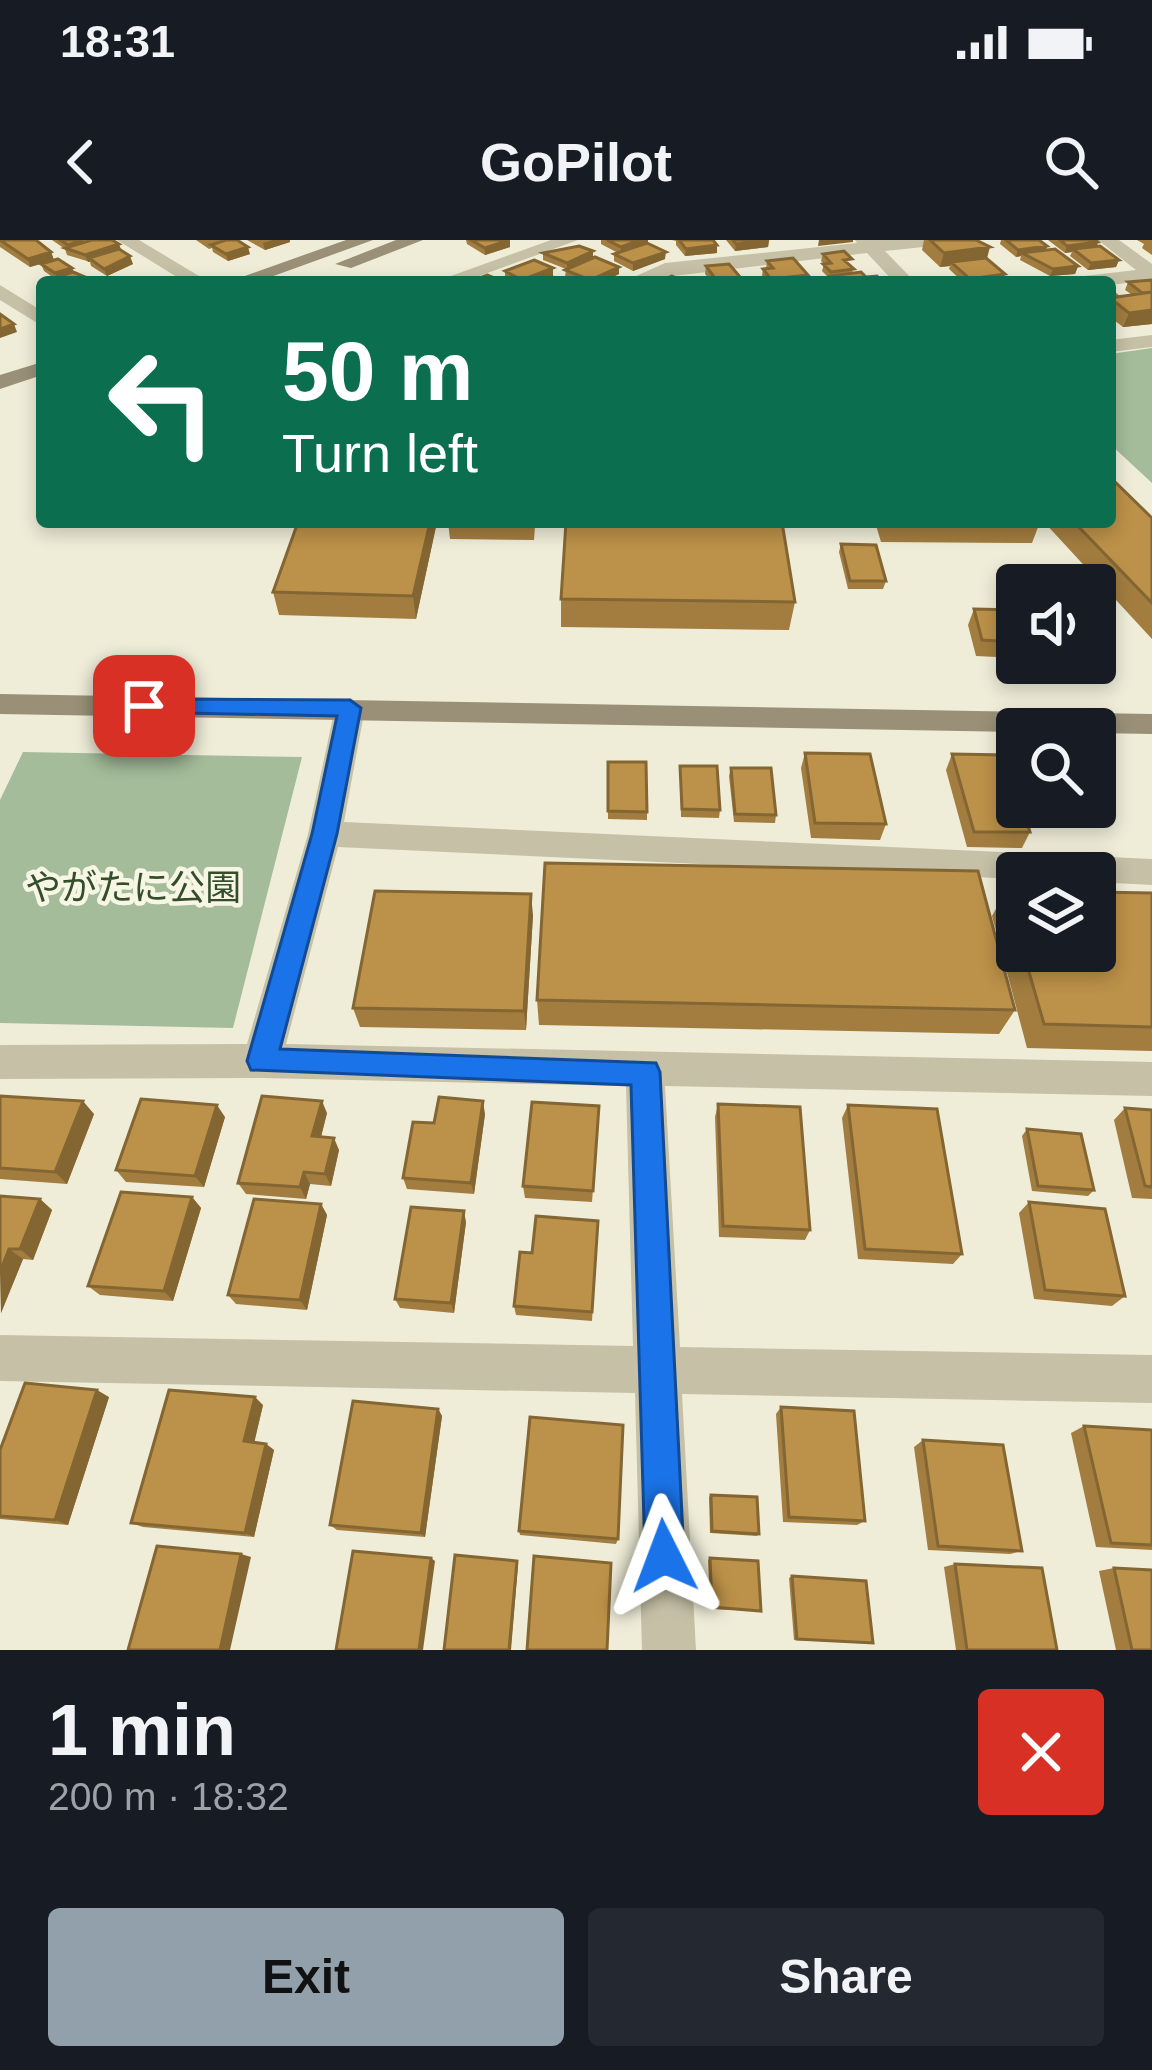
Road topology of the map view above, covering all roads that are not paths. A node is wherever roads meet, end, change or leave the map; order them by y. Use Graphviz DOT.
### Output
graph roads {
  1 [pos="126,240"];
  2 [pos="414,240"];
  3 [pos="569,240"];
  4 [pos="942,240"];
  5 [pos="1107,240"];
  6 [pos="348,242"];
  7 [pos="868,244"];
  8 [pos="1152,274"];
  9 [pos="189,276"];
  10 [pos="254,276"];
  11 [pos="310,276"];
  12 [pos="462,276"];
  13 [pos="648,276"];
  14 [pos="899,276"];
  15 [pos="1116,278"];
  16 [pos="0,291"];
  17 [pos="36,316"];
  18 [pos="1152,341"];
  19 [pos="1116,345"];
  20 [pos="36,348"];
  21 [pos="0,359"];
  22 [pos="36,370"];
  23 [pos="0,382"];
  24 [pos="0,704"];
  25 [pos="350,708"];
  26 [pos="1152,724"];
  27 [pos="325,834"];
  28 [pos="1152,872"];
  29 [pos="262,1061"];
  30 [pos="0,1062"];
  31 [pos="645,1072"];
  32 [pos="1152,1079"];
  33 [pos="0,1358"];
  34 [pos="656,1369"];
  35 [pos="1152,1379"];
  36 [pos="669,1650"];
  1 -- 9 [label="street"];
  2 -- 11 [label="street"];
  3 -- 12 [label="street"];
  4 -- 7 [label="street"];
  5 -- 8 [label="street"];
  6 -- 10 [label="street"];
  7 -- 13 [label="street"];
  7 -- 14 [label="street"];
  8 -- 15 [label="street"];
  16 -- 17 [label="street"];
  18 -- 19 [label="street"];
  20 -- 21 [label="street"];
  22 -- 23 [label="street"];
  24 -- 25 [label="street"];
  25 -- 26 [label="street"];
  25 -- 27 [label="street"];
  27 -- 28 [label="street"];
  27 -- 29 [label="street"];
  29 -- 30 [label="street"];
  29 -- 31 [label="street"];
  31 -- 32 [label="street"];
  31 -- 34 [label="street"];
  33 -- 34 [label="street"];
  34 -- 35 [label="street"];
  34 -- 36 [label="street"];
}
